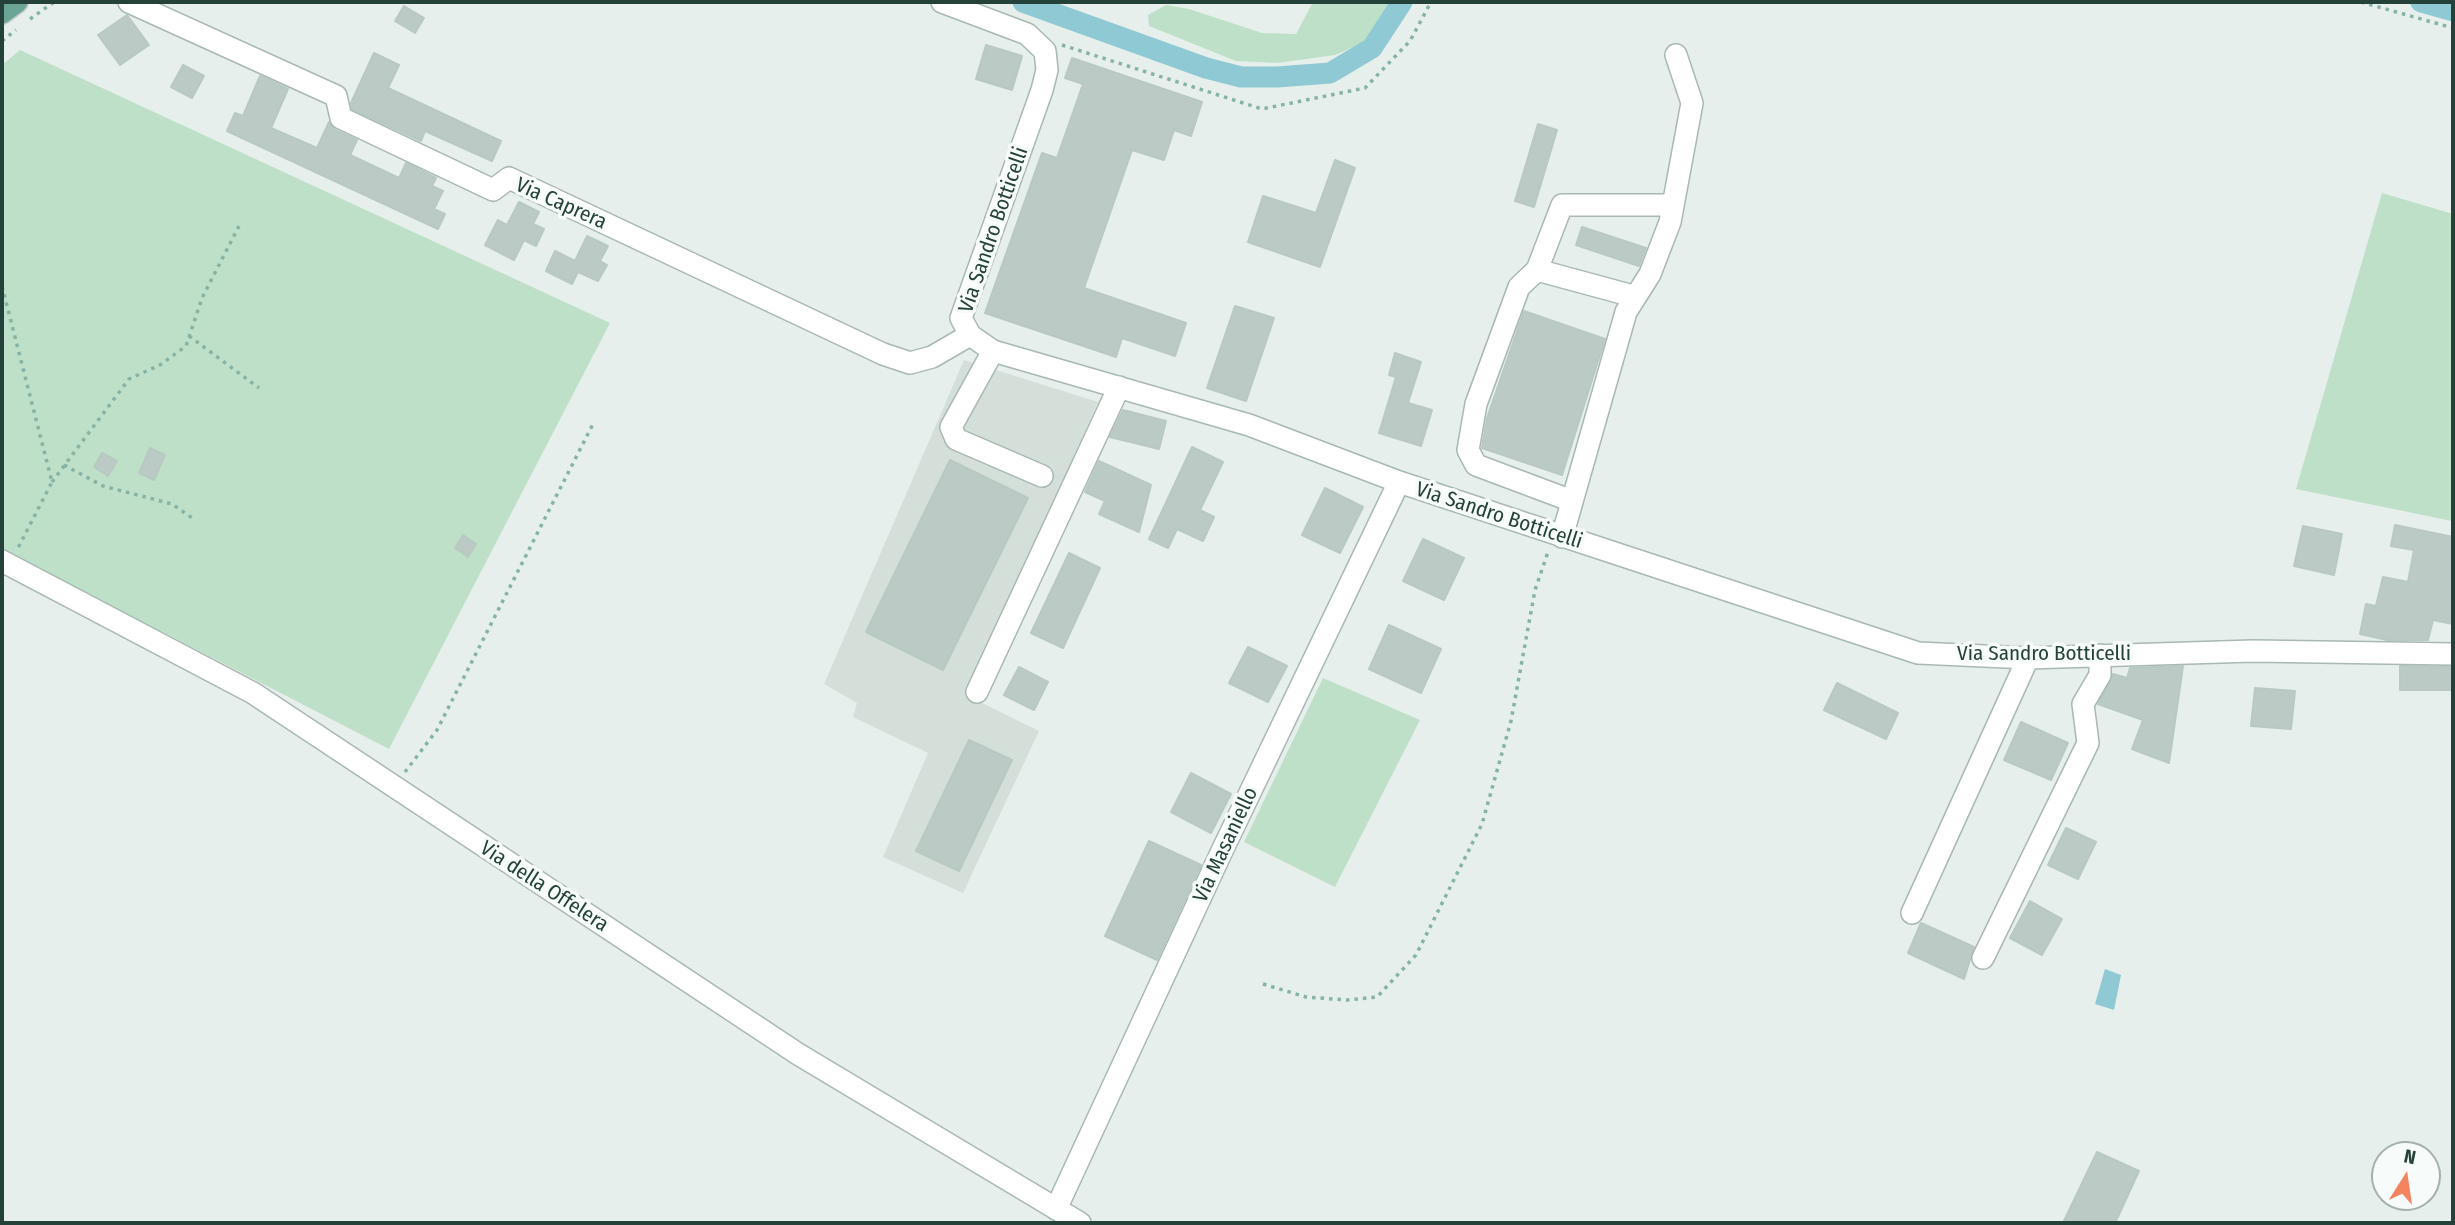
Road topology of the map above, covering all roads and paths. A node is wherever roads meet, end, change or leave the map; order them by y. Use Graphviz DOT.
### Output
graph roads {
  1 [pos="17,2"];
  2 [pos="130,2"];
  3 [pos="942,2"];
  4 [pos="1431,2"];
  5 [pos="2361,2"];
  6 [pos="2,13"];
  7 [pos="2453,28"];
  8 [pos="1027,34"];
  9 [pos="1676,55"];
  10 [pos="1673,205"];
  11 [pos="239,226"];
  12 [pos="1537,270"];
  13 [pos="2,286"];
  14 [pos="1633,296"];
  15 [pos="970,335"];
  16 [pos="189,336"];
  17 [pos="993,351"];
  18 [pos="1119,387"];
  19 [pos="259,388"];
  20 [pos="593,424"];
  21 [pos="64,465"];
  22 [pos="1042,476"];
  23 [pos="52,482"];
  24 [pos="1399,482"];
  25 [pos="1572,500"];
  26 [pos="195,520"];
  27 [pos="1558,535"];
  28 [pos="6,563"];
  29 [pos="2453,654"];
  30 [pos="2100,655"];
  31 [pos="2028,659"];
  32 [pos="977,692"];
  33 [pos="391,786"];
  34 [pos="1912,913"];
  35 [pos="1983,958"];
  36 [pos="1263,984"];
  37 [pos="1056,1209"];
  38 [pos="1080,1223"];
  1 -- 6 [label="main road"];
  2 -- 15 [label="street, Via Caprera"];
  3 -- 8 [label="street"];
  4 -- 8 [label="path"];
  5 -- 7 [label="path"];
  8 -- 15 [label="street, Via Sandro Botticelli"];
  9 -- 10 [label="street"];
  10 -- 12 [label="street"];
  10 -- 14 [label="street"];
  11 -- 16 [label="path"];
  12 -- 14 [label="street"];
  12 -- 25 [label="street"];
  13 -- 23 [label="path"];
  14 -- 25 [label="street"];
  15 -- 17 [label="street, Via Sandro Botticelli"];
  16 -- 19 [label="path"];
  16 -- 21 [label="path"];
  17 -- 18 [label="street, Via Sandro Botticelli"];
  17 -- 22 [label="street"];
  18 -- 24 [label="street, Via Sandro Botticelli"];
  18 -- 32 [label="street"];
  20 -- 33 [label="path"];
  21 -- 23 [label="path"];
  21 -- 26 [label="path"];
  23 -- 28 [label="path"];
  24 -- 27 [label="street, Via Sandro Botticelli"];
  24 -- 37 [label="street, Via Masaniello"];
  25 -- 27 [label="street"];
  27 -- 31 [label="street, Via Sandro Botticelli"];
  27 -- 36 [label="path"];
  28 -- 33 [label="street, Via della Offelera"];
  29 -- 30 [label="street, Via Sandro Botticelli"];
  30 -- 31 [label="street, Via Sandro Botticelli"];
  30 -- 35 [label="street"];
  31 -- 34 [label="street"];
  33 -- 37 [label="street, Via della Offelera"];
  37 -- 38 [label="street, Via della Offelera"];
}
